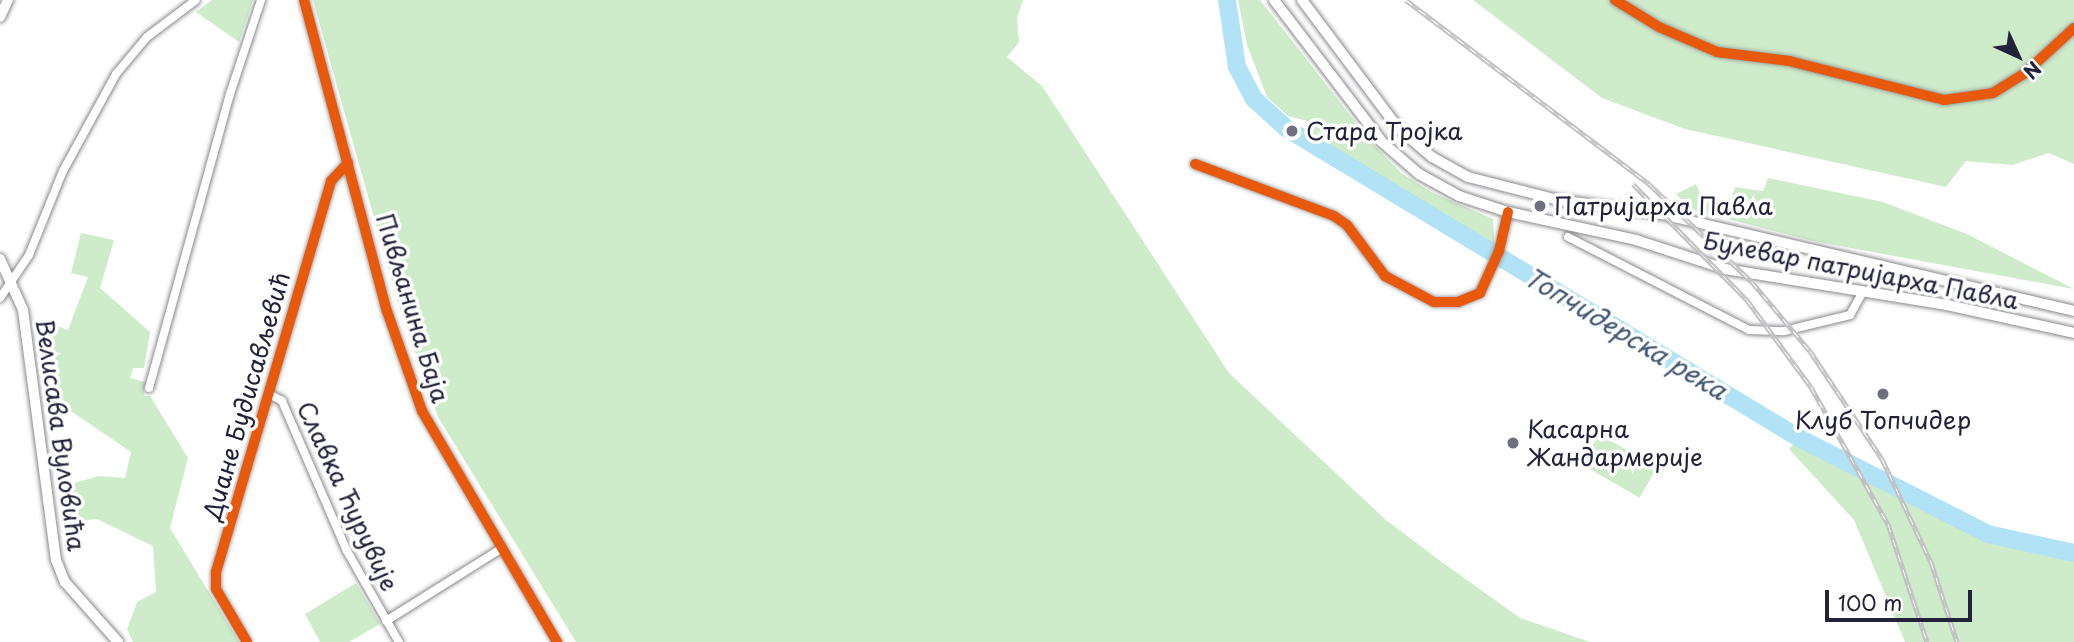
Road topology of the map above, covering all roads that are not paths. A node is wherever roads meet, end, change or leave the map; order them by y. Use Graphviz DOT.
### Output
graph roads {
  1 [pos="8,0"];
  2 [pos="196,0"];
  3 [pos="261,0"];
  4 [pos="304,0"];
  5 [pos="1274,0"];
  6 [pos="1302,0"];
  7 [pos="1615,0"];
  8 [pos="0,17"];
  9 [pos="2074,28"];
  10 [pos="348,163"];
  11 [pos="1195,164"];
  12 [pos="1508,212"];
  13 [pos="1567,237"];
  14 [pos="0,259"];
  15 [pos="12,283"];
  16 [pos="1863,292"];
  17 [pos="0,298"];
  18 [pos="2074,311"];
  19 [pos="2074,333"];
  20 [pos="149,388"];
  21 [pos="269,394"];
  22 [pos="501,549"];
  23 [pos="386,621"];
  24 [pos="118,642"];
  25 [pos="247,642"];
  26 [pos="399,642"];
  27 [pos="557,642"];
  1 -- 8 [label="main road"];
  2 -- 15 [label="street"];
  3 -- 20 [label="street"];
  4 -- 10 [label="street, Пивљанина Баја"];
  5 -- 12 [label="main road, Булевар патријарха Павла"];
  6 -- 18 [label="main road, Булевар патријарха Павла"];
  7 -- 9 [label="street"];
  10 -- 21 [label="street, Диане Будисављевић"];
  10 -- 22 [label="street, Пивљанина Баја"];
  11 -- 12 [label="street"];
  12 -- 16 [label="main road, Булевар патријарха Павла"];
  13 -- 16 [label="street"];
  14 -- 15 [label="street, Велисава Вуловића"];
  15 -- 17 [label="street"];
  15 -- 24 [label="street, Велисава Вуловића"];
  16 -- 19 [label="main road, Булевар патријарха Павла"];
  21 -- 23 [label="street, Славка Ћурувије"];
  21 -- 25 [label="street, Диане Будисављевић"];
  22 -- 23 [label="street, Славка Ћурувије"];
  22 -- 27 [label="street, Пивљанина Баја"];
  23 -- 26 [label="street, Славка Ћурувије"];
}
